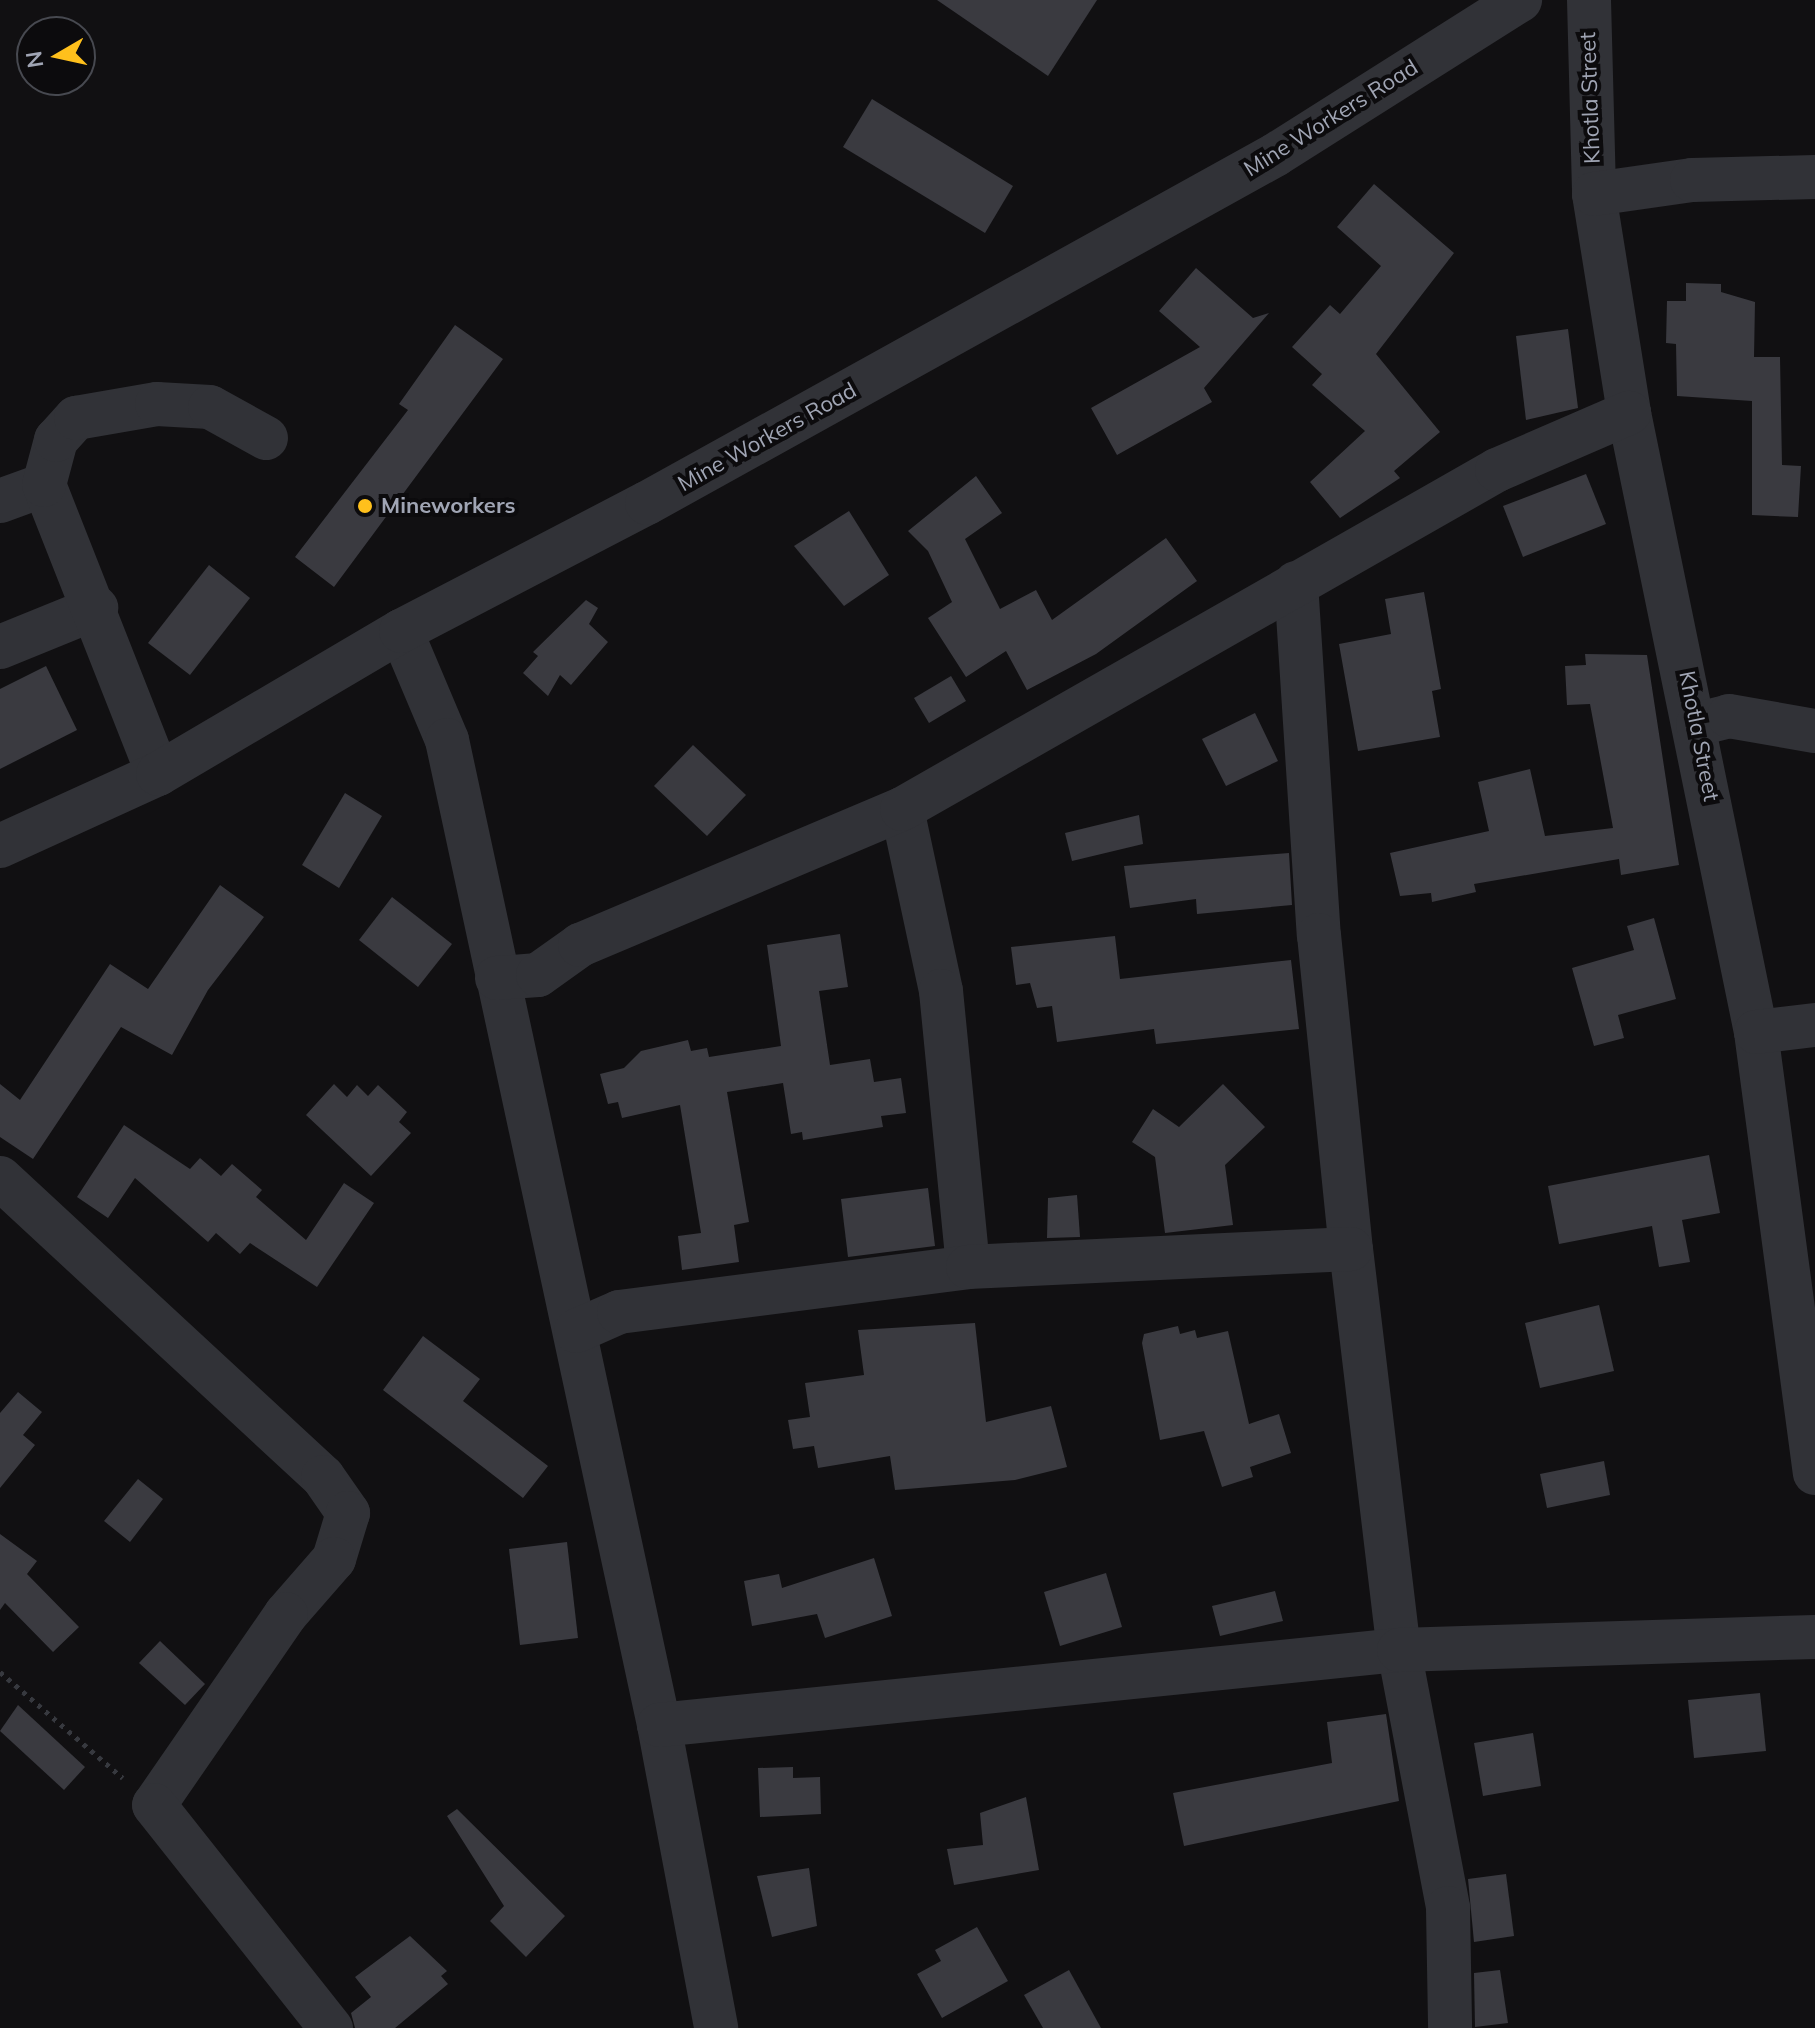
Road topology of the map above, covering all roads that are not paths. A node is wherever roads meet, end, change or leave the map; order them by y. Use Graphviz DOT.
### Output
graph roads {
  1 [pos="1520,0"];
  2 [pos="1589,0"];
  3 [pos="1815,177"];
  4 [pos="1594,194"];
  5 [pos="1629,413"];
  6 [pos="266,438"];
  7 [pos="44,485"];
  8 [pos="0,501"];
  9 [pos="1296,583"];
  10 [pos="96,608"];
  11 [pos="401,631"];
  12 [pos="0,647"];
  13 [pos="1698,724"];
  14 [pos="1815,731"];
  15 [pos="158,774"];
  16 [pos="902,809"];
  17 [pos="0,846"];
  18 [pos="497,978"];
  19 [pos="1815,1025"];
  20 [pos="1756,1032"];
  21 [pos="0,1178"];
  22 [pos="1351,1249"];
  23 [pos="968,1267"];
  24 [pos="576,1331"];
  25 [pos="1815,1473"];
  26 [pos="1815,1637"];
  27 [pos="1399,1650"];
  28 [pos="659,1725"];
  29 [pos="331,2028"];
  30 [pos="716,2028"];
  31 [pos="1450,2028"];
  1 -- 11 [label="street, Mine Workers Road"];
  2 -- 4 [label="street, Khotla Street"];
  3 -- 4 [label="street"];
  4 -- 5 [label="street, Khotla Street"];
  5 -- 9 [label="street"];
  5 -- 13 [label="street, Khotla Street"];
  6 -- 7 [label="street"];
  7 -- 8 [label="street"];
  7 -- 10 [label="street"];
  9 -- 16 [label="street"];
  9 -- 22 [label="street"];
  10 -- 12 [label="street"];
  10 -- 15 [label="street"];
  11 -- 15 [label="street, Mine Workers Road"];
  11 -- 18 [label="street"];
  13 -- 14 [label="street"];
  13 -- 20 [label="street, Khotla Street"];
  15 -- 17 [label="street, Mine Workers Road"];
  16 -- 18 [label="street"];
  16 -- 23 [label="street"];
  18 -- 24 [label="street"];
  19 -- 20 [label="street"];
  20 -- 25 [label="street, Khotla Street"];
  21 -- 29 [label="street"];
  22 -- 23 [label="street"];
  22 -- 27 [label="street"];
  23 -- 24 [label="street"];
  24 -- 28 [label="street"];
  26 -- 27 [label="street"];
  27 -- 28 [label="street"];
  27 -- 31 [label="street"];
  28 -- 30 [label="street"];
}
